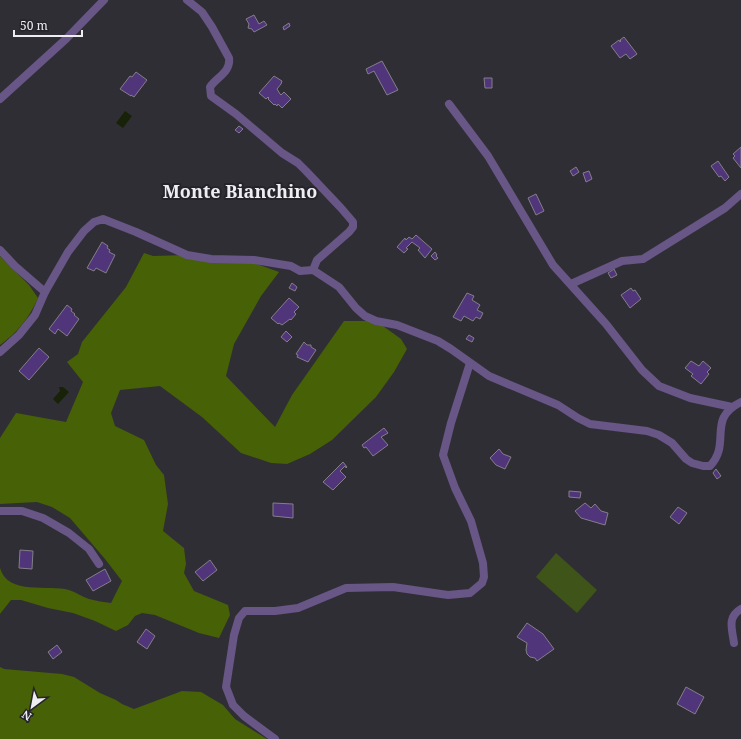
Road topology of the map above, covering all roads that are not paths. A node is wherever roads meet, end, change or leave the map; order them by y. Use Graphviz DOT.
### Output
graph roads {
  1 [pos="104,0"];
  2 [pos="187,0"];
  3 [pos="0,99"];
  4 [pos="449,104"];
  5 [pos="741,194"];
  6 [pos="0,250"];
  7 [pos="314,270"];
  8 [pos="571,284"];
  9 [pos="46,292"];
  10 [pos="0,352"];
  11 [pos="470,363"];
  12 [pos="741,402"];
  13 [pos="732,406"];
  14 [pos="0,511"];
  15 [pos="99,564"];
  16 [pos="741,609"];
  17 [pos="734,643"];
  18 [pos="275,739"];
  1 -- 3 [label="street"];
  2 -- 7 [label="street"];
  4 -- 8 [label="street"];
  5 -- 8 [label="street"];
  6 -- 9 [label="street"];
  7 -- 9 [label="street"];
  7 -- 11 [label="street"];
  8 -- 13 [label="street"];
  9 -- 10 [label="street"];
  11 -- 13 [label="street"];
  11 -- 18 [label="street"];
  12 -- 13 [label="street"];
  14 -- 15 [label="street"];
  16 -- 17 [label="street"];
}
